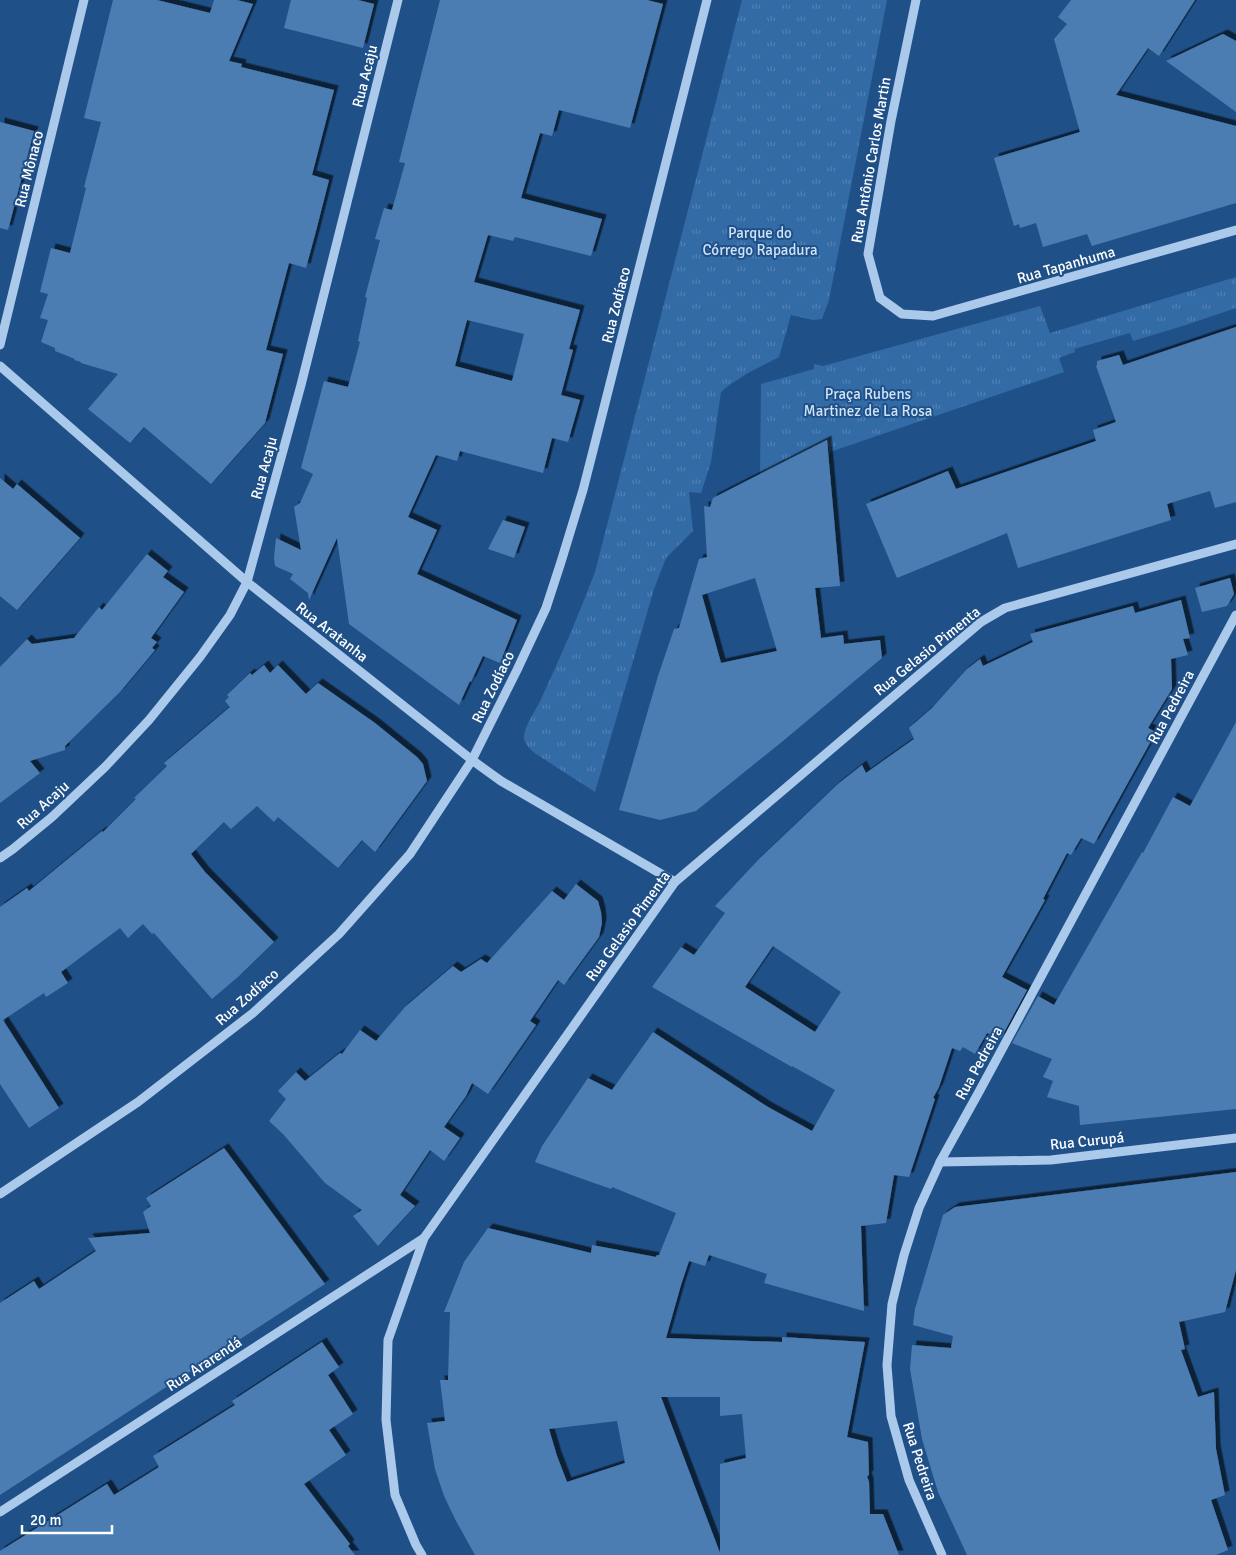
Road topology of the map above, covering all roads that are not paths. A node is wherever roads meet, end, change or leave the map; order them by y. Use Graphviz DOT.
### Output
graph roads {
  1 [pos="84,0"];
  2 [pos="398,0"];
  3 [pos="707,0"];
  4 [pos="916,0"];
  5 [pos="1236,230"];
  6 [pos="902,314"];
  7 [pos="0,345"];
  8 [pos="0,366"];
  9 [pos="1236,544"];
  10 [pos="247,582"];
  11 [pos="1236,615"];
  12 [pos="472,760"];
  13 [pos="0,858"];
  14 [pos="675,882"];
  15 [pos="1236,1138"];
  16 [pos="940,1162"];
  17 [pos="0,1194"];
  18 [pos="424,1238"];
  19 [pos="0,1512"];
  20 [pos="422,1555"];
  21 [pos="942,1555"];
  1 -- 7 [label="street, Rua Mônaco"];
  2 -- 10 [label="street, Rua Acaju"];
  3 -- 12 [label="street, Rua Zodíaco"];
  4 -- 6 [label="street, Rua Antônio Carlos Martin"];
  5 -- 6 [label="street, Rua Tapanhuma"];
  8 -- 10 [label="street, Rua Aratanha"];
  9 -- 14 [label="street, Rua Gelasio Pimenta"];
  10 -- 12 [label="street, Rua Aratanha"];
  10 -- 13 [label="street, Rua Acaju"];
  11 -- 16 [label="street, Rua Pedreira"];
  12 -- 14 [label="street, Rua Aratanha"];
  12 -- 17 [label="street, Rua Zodíaco"];
  14 -- 18 [label="street, Rua Gelasio Pimenta"];
  15 -- 16 [label="street, Rua Curupá"];
  16 -- 21 [label="street, Rua Pedreira"];
  18 -- 19 [label="street, Rua Ararendá"];
  18 -- 20 [label="street, Rua Gelasio Pimenta"];
}
